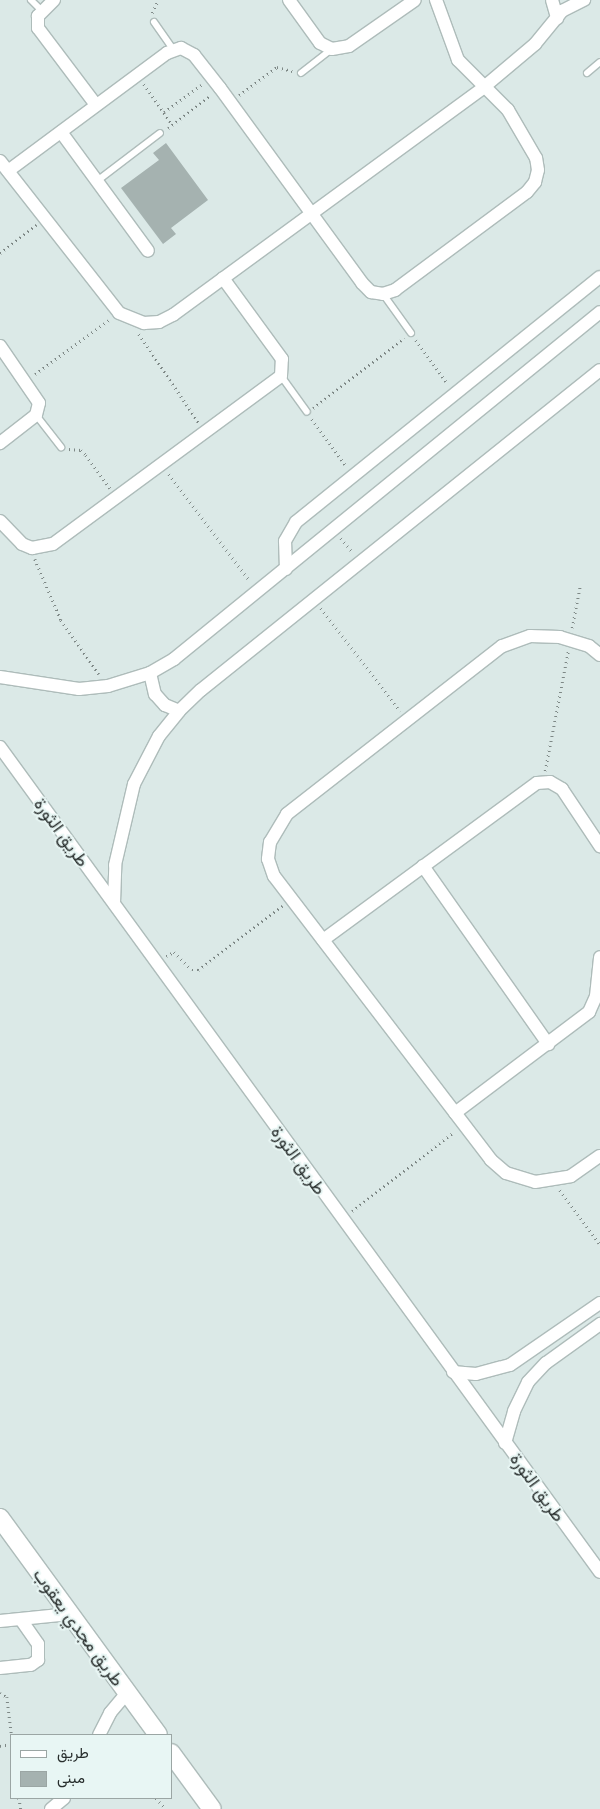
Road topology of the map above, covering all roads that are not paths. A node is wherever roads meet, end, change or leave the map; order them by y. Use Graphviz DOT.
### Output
graph roads {
  1 [pos="31,0"];
  2 [pos="54,0"];
  3 [pos="288,0"];
  4 [pos="414,0"];
  5 [pos="436,0"];
  6 [pos="552,0"];
  7 [pos="584,0"];
  8 [pos="41,10"];
  9 [pos="557,18"];
  10 [pos="154,22"];
  11 [pos="174,49"];
  12 [pos="332,49"];
  13 [pos="600,62"];
  14 [pos="302,73"];
  15 [pos="587,73"];
  16 [pos="484,87"];
  17 [pos="96,105"];
  18 [pos="60,132"];
  19 [pos="160,133"];
  20 [pos="0,161"];
  21 [pos="8,171"];
  22 [pos="97,181"];
  23 [pos="313,213"];
  24 [pos="148,251"];
  25 [pos="600,277"];
  26 [pos="223,278"];
  27 [pos="383,294"];
  28 [pos="600,312"];
  29 [pos="411,333"];
  30 [pos="0,346"];
  31 [pos="281,376"];
  32 [pos="598,376"];
  33 [pos="307,412"];
  34 [pos="36,415"];
  35 [pos="0,442"];
  36 [pos="61,447"];
  37 [pos="0,521"];
  38 [pos="286,569"];
  39 [pos="600,655"];
  40 [pos="150,673"];
  41 [pos="0,677"];
  42 [pos="179,712"];
  43 [pos="0,747"];
  44 [pos="600,846"];
  45 [pos="424,866"];
  46 [pos="114,903"];
  47 [pos="323,940"];
  48 [pos="600,957"];
  49 [pos="548,1044"];
  50 [pos="455,1113"];
  51 [pos="600,1156"];
  52 [pos="600,1303"];
  53 [pos="600,1324"];
  54 [pos="536,1349"];
  55 [pos="546,1363"];
  56 [pos="453,1372"];
  57 [pos="505,1443"];
  58 [pos="0,1518"];
  59 [pos="600,1572"];
  60 [pos="70,1614"];
  61 [pos="21,1620"];
  62 [pos="0,1622"];
  63 [pos="0,1668"];
  64 [pos="126,1693"];
  65 [pos="152,1733"];
  66 [pos="100,1734"];
  67 [pos="172,1754"];
  68 [pos="63,1799"];
  69 [pos="54,1809"];
  70 [pos="212,1809"];
  1 -- 8 [label="lane"];
  2 -- 8 [label="street"];
  3 -- 12 [label="street"];
  4 -- 12 [label="street"];
  5 -- 16 [label="street"];
  6 -- 9 [label="street"];
  7 -- 9 [label="street"];
  8 -- 17 [label="street"];
  9 -- 16 [label="street"];
  10 -- 11 [label="lane"];
  11 -- 17 [label="street"];
  11 -- 23 [label="street"];
  12 -- 14 [label="lane"];
  13 -- 15 [label="lane"];
  16 -- 23 [label="street"];
  16 -- 27 [label="street"];
  17 -- 18 [label="street"];
  18 -- 21 [label="street"];
  18 -- 22 [label="street"];
  19 -- 22 [label="lane"];
  20 -- 21 [label="street"];
  21 -- 26 [label="street"];
  22 -- 24 [label="street"];
  23 -- 26 [label="street"];
  23 -- 27 [label="street"];
  25 -- 38 [label="street"];
  26 -- 31 [label="street"];
  27 -- 29 [label="lane"];
  28 -- 38 [label="street"];
  30 -- 34 [label="street"];
  31 -- 33 [label="lane"];
  31 -- 37 [label="street"];
  32 -- 42 [label="street"];
  34 -- 35 [label="street"];
  34 -- 36 [label="lane"];
  38 -- 40 [label="street"];
  39 -- 47 [label="street"];
  40 -- 41 [label="street"];
  40 -- 42 [label="street"];
  42 -- 46 [label="street"];
  43 -- 46 [label="street, طريق الثورة"];
  44 -- 45 [label="street"];
  45 -- 47 [label="street"];
  45 -- 49 [label="street"];
  46 -- 56 [label="street, طريق الثورة"];
  47 -- 50 [label="street"];
  48 -- 49 [label="street"];
  49 -- 50 [label="street"];
  50 -- 51 [label="street"];
  52 -- 54 [label="street"];
  53 -- 55 [label="street"];
  54 -- 55 [label="street"];
  54 -- 56 [label="street"];
  55 -- 57 [label="street"];
  56 -- 57 [label="street, طريق الثورة"];
  57 -- 59 [label="street, طريق الثورة"];
  58 -- 60 [label="street, طريق مجدي يعقوب"];
  60 -- 61 [label="street"];
  60 -- 64 [label="street, طريق مجدي يعقوب"];
  61 -- 62 [label="street"];
  61 -- 63 [label="street"];
  64 -- 65 [label="street, طريق مجدي يعقوب"];
  64 -- 66 [label="street"];
  67 -- 70 [label="street"];
  68 -- 69 [label="street"];
}
